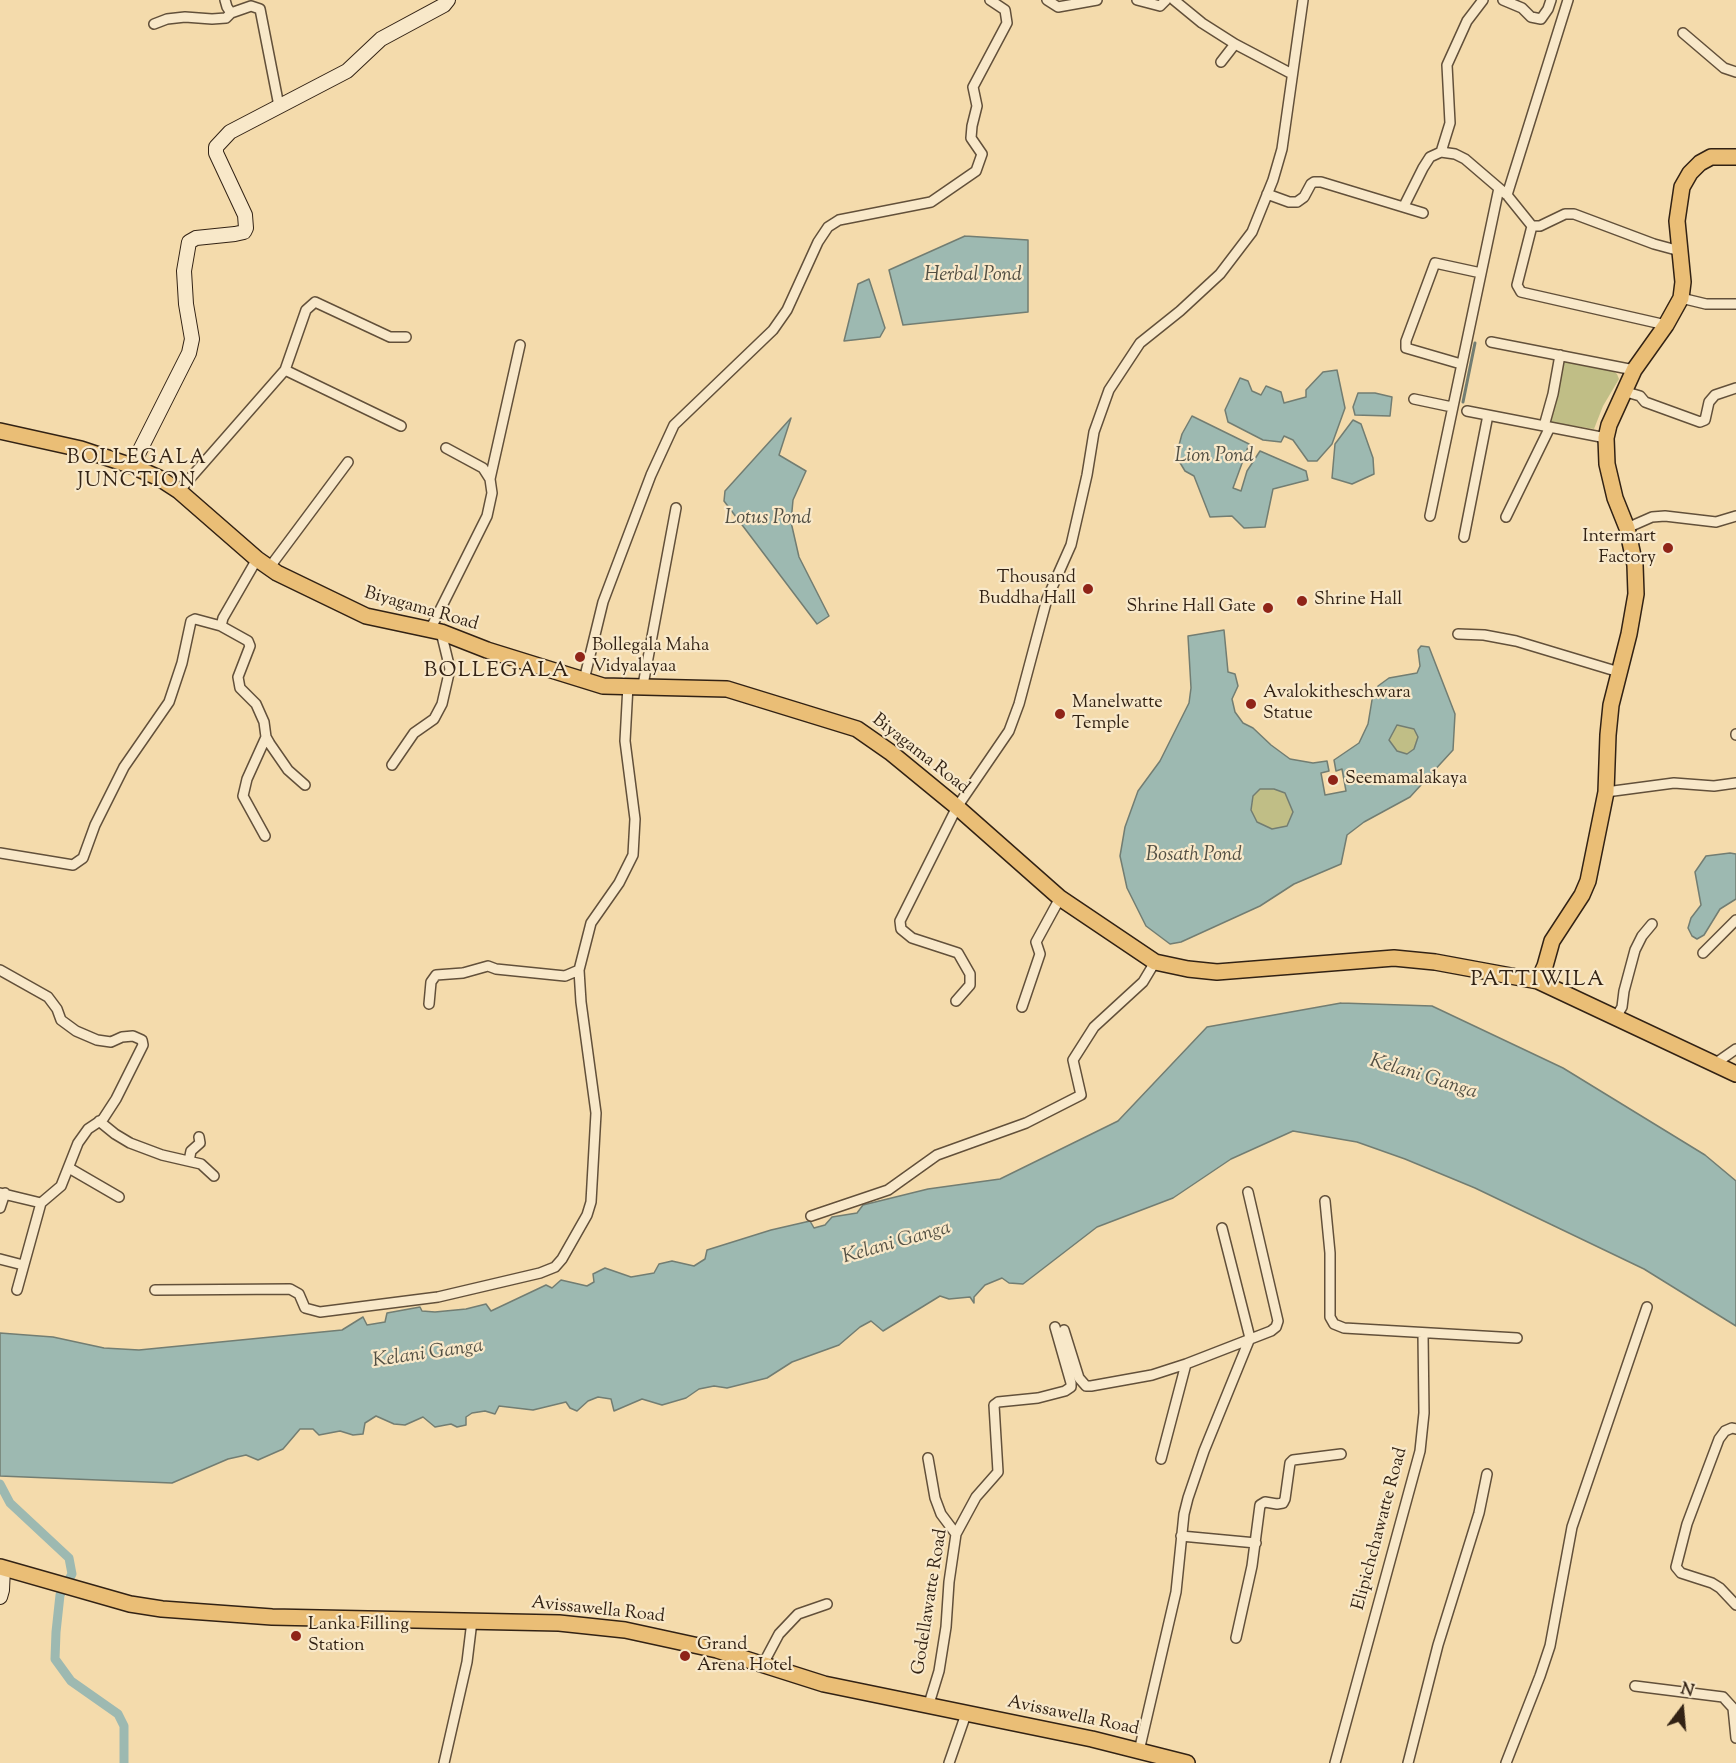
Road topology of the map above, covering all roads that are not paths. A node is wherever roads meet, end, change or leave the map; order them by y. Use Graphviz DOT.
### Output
graph roads {
  1 [pos="225,0"];
  2 [pos="448,0"];
  3 [pos="990,0"];
  4 [pos="1047,0"];
  5 [pos="1097,0"];
  6 [pos="1137,0"];
  7 [pos="1166,0"];
  8 [pos="1174,0"];
  9 [pos="1303,0"];
  10 [pos="1483,0"];
  11 [pos="1503,0"];
  12 [pos="1551,0"];
  13 [pos="1568,0"];
  14 [pos="251,3"];
  15 [pos="231,13"];
  16 [pos="154,24"];
  17 [pos="1683,33"];
  18 [pos="1235,44"];
  19 [pos="1221,62"];
  20 [pos="1736,72"];
  21 [pos="1292,74"];
  22 [pos="279,106"];
  23 [pos="1440,152"];
  24 [pos="1736,157"];
  25 [pos="1499,188"];
  26 [pos="1267,194"];
  27 [pos="1507,195"];
  28 [pos="1404,206"];
  29 [pos="1424,213"];
  30 [pos="1532,226"];
  31 [pos="1680,251"];
  32 [pos="1481,273"];
  33 [pos="1681,298"];
  34 [pos="1736,304"];
  35 [pos="1666,325"];
  36 [pos="406,337"];
  37 [pos="1491,342"];
  38 [pos="520,345"];
  39 [pos="1560,354"];
  40 [pos="1461,364"];
  41 [pos="285,370"];
  42 [pos="1634,370"];
  43 [pos="1736,388"];
  44 [pos="1623,391"];
  45 [pos="1414,399"];
  46 [pos="1452,408"];
  47 [pos="1467,411"];
  48 [pos="1488,415"];
  49 [pos="401,426"];
  50 [pos="1547,426"];
  51 [pos="0,431"];
  52 [pos="1606,438"];
  53 [pos="446,447"];
  54 [pos="348,462"];
  55 [pos="132,466"];
  56 [pos="490,479"];
  57 [pos="179,491"];
  58 [pos="676,508"];
  59 [pos="1430,516"];
  60 [pos="1736,516"];
  61 [pos="1506,517"];
  62 [pos="1627,528"];
  63 [pos="1464,537"];
  64 [pos="263,564"];
  65 [pos="221,626"];
  66 [pos="436,631"];
  67 [pos="1458,634"];
  68 [pos="1619,672"];
  69 [pos="584,680"];
  70 [pos="628,685"];
  71 [pos="643,685"];
  72 [pos="266,737"];
  73 [pos="392,765"];
  74 [pos="1736,783"];
  75 [pos="305,784"];
  76 [pos="1606,792"];
  77 [pos="957,807"];
  78 [pos="265,836"];
  79 [pos="0,853"];
  80 [pos="1060,898"];
  81 [pos="1736,920"];
  82 [pos="1652,924"];
  83 [pos="1703,953"];
  84 [pos="1155,962"];
  85 [pos="0,970"];
  86 [pos="579,970"];
  87 [pos="1538,981"];
  88 [pos="956,1001"];
  89 [pos="429,1004"];
  90 [pos="1022,1007"];
  91 [pos="1616,1017"];
  92 [pos="1736,1049"];
  93 [pos="1716,1063"];
  94 [pos="1736,1074"];
  95 [pos="99,1121"];
  96 [pos="200,1137"];
  97 [pos="189,1161"];
  98 [pos="69,1168"];
  99 [pos="214,1176"];
  100 [pos="1248,1192"];
  101 [pos="2,1193"];
  102 [pos="119,1197"];
  103 [pos="1324,1201"];
  104 [pos="40,1203"];
  105 [pos="0,1208"];
  106 [pos="811,1216"];
  107 [pos="1222,1227"];
  108 [pos="0,1259"];
  109 [pos="23,1265"];
  110 [pos="17,1290"];
  111 [pos="155,1290"];
  112 [pos="1647,1307"];
  113 [pos="1423,1334"];
  114 [pos="1250,1338"];
  115 [pos="1517,1338"];
  116 [pos="1186,1364"];
  117 [pos="1736,1429"];
  118 [pos="1341,1454"];
  119 [pos="928,1458"];
  120 [pos="1161,1459"];
  121 [pos="1487,1474"];
  122 [pos="956,1534"];
  123 [pos="1181,1536"];
  124 [pos="1256,1543"];
  125 [pos="1,1567"];
  126 [pos="0,1598"];
  127 [pos="827,1604"];
  128 [pos="1736,1605"];
  129 [pos="472,1621"];
  130 [pos="1236,1638"];
  131 [pos="762,1666"];
  132 [pos="1635,1686"];
  133 [pos="928,1707"];
  134 [pos="966,1714"];
  135 [pos="1736,1738"];
  136 [pos="1139,1750"];
  137 [pos="444,1763"];
  138 [pos="949,1763"];
  139 [pos="1187,1763"];
  140 [pos="1335,1763"];
  141 [pos="1408,1763"];
  142 [pos="1506,1763"];
  1 -- 15 [label="street"];
  2 -- 22 [label="street"];
  3 -- 69 [label="street"];
  4 -- 5 [label="street"];
  6 -- 7 [label="street"];
  8 -- 18 [label="street"];
  9 -- 21 [label="street"];
  10 -- 23 [label="street"];
  11 -- 12 [label="street"];
  13 -- 27 [label="street"];
  14 -- 15 [label="street"];
  14 -- 22 [label="street"];
  15 -- 16 [label="street"];
  17 -- 20 [label="street"];
  18 -- 19 [label="street"];
  18 -- 21 [label="street"];
  21 -- 26 [label="street"];
  22 -- 55 [label="street"];
  23 -- 25 [label="street"];
  23 -- 28 [label="street"];
  24 -- 31 [label="main road"];
  25 -- 27 [label="street"];
  25 -- 32 [label="street"];
  26 -- 28 [label="street"];
  26 -- 77 [label="street"];
  27 -- 30 [label="street"];
  28 -- 29 [label="street"];
  30 -- 31 [label="street"];
  30 -- 35 [label="street"];
  31 -- 33 [label="main road"];
  32 -- 40 [label="street"];
  32 -- 40 [label="street"];
  33 -- 34 [label="street"];
  33 -- 35 [label="main road"];
  35 -- 42 [label="main road"];
  36 -- 41 [label="street"];
  37 -- 39 [label="street"];
  38 -- 56 [label="street"];
  39 -- 42 [label="street"];
  39 -- 50 [label="street"];
  40 -- 46 [label="street"];
  41 -- 49 [label="street"];
  41 -- 57 [label="street"];
  42 -- 44 [label="main road"];
  43 -- 44 [label="street"];
  44 -- 52 [label="main road"];
  45 -- 46 [label="street"];
  46 -- 59 [label="street"];
  47 -- 48 [label="street"];
  48 -- 50 [label="street"];
  48 -- 63 [label="street"];
  50 -- 52 [label="street"];
  50 -- 61 [label="street"];
  51 -- 55 [label="main road, Biyagama Road"];
  52 -- 62 [label="main road"];
  53 -- 56 [label="street"];
  54 -- 64 [label="street"];
  55 -- 57 [label="main road, Biyagama Road"];
  56 -- 66 [label="street"];
  57 -- 64 [label="main road, Biyagama Road"];
  58 -- 71 [label="street"];
  60 -- 62 [label="street"];
  62 -- 68 [label="main road"];
  64 -- 65 [label="street"];
  64 -- 66 [label="main road, Biyagama Road"];
  65 -- 72 [label="street"];
  65 -- 79 [label="street"];
  66 -- 69 [label="main road, Biyagama Road"];
  66 -- 73 [label="street"];
  67 -- 68 [label="street"];
  68 -- 76 [label="main road"];
  69 -- 70 [label="main road, Biyagama Road"];
  70 -- 71 [label="main road, Biyagama Road"];
  70 -- 86 [label="street"];
  71 -- 77 [label="main road, Biyagama Road"];
  72 -- 75 [label="street"];
  72 -- 78 [label="street"];
  74 -- 76 [label="street"];
  76 -- 87 [label="main road"];
  77 -- 80 [label="main road, Biyagama Road"];
  77 -- 88 [label="street"];
  80 -- 84 [label="main road, Biyagama Road"];
  80 -- 90 [label="street"];
  81 -- 83 [label="street"];
  82 -- 91 [label="street"];
  84 -- 87 [label="main road, Biyagama Road"];
  84 -- 106 [label="street"];
  85 -- 95 [label="street"];
  86 -- 89 [label="street"];
  86 -- 111 [label="street"];
  87 -- 91 [label="main road, Biyagama Road"];
  91 -- 93 [label="main road, Biyagama Road"];
  92 -- 93 [label="street"];
  93 -- 94 [label="main road, Biyagama Road"];
  95 -- 97 [label="street"];
  95 -- 98 [label="street"];
  96 -- 97 [label="street"];
  97 -- 99 [label="street"];
  98 -- 102 [label="street"];
  98 -- 104 [label="street"];
  100 -- 114 [label="street"];
  101 -- 104 [label="street"];
  101 -- 105 [label="street"];
  103 -- 113 [label="street"];
  104 -- 109 [label="street"];
  107 -- 114 [label="street"];
  108 -- 109 [label="street"];
  109 -- 110 [label="street"];
  112 -- 142 [label="street"];
  113 -- 115 [label="street"];
  113 -- 140 [label="street, Elipichchawatte Road"];
  114 -- 116 [label="street"];
  114 -- 123 [label="street"];
  116 -- 120 [label="street"];
  116 -- 122 [label="street, Godellawatte Road"];
  117 -- 128 [label="street"];
  118 -- 124 [label="street"];
  119 -- 122 [label="street"];
  121 -- 141 [label="street"];
  122 -- 133 [label="street, Godellawatte Road"];
  123 -- 124 [label="street"];
  123 -- 136 [label="street"];
  124 -- 130 [label="street"];
  125 -- 126 [label="street"];
  125 -- 129 [label="main road, Avissawella Road"];
  127 -- 131 [label="street"];
  129 -- 131 [label="main road, Avissawella Road"];
  129 -- 137 [label="street"];
  131 -- 133 [label="main road, Avissawella Road"];
  132 -- 135 [label="street"];
  133 -- 134 [label="main road, Avissawella Road"];
  134 -- 136 [label="main road, Avissawella Road"];
  134 -- 138 [label="street"];
  136 -- 139 [label="main road, Avissawella Road"];
}
